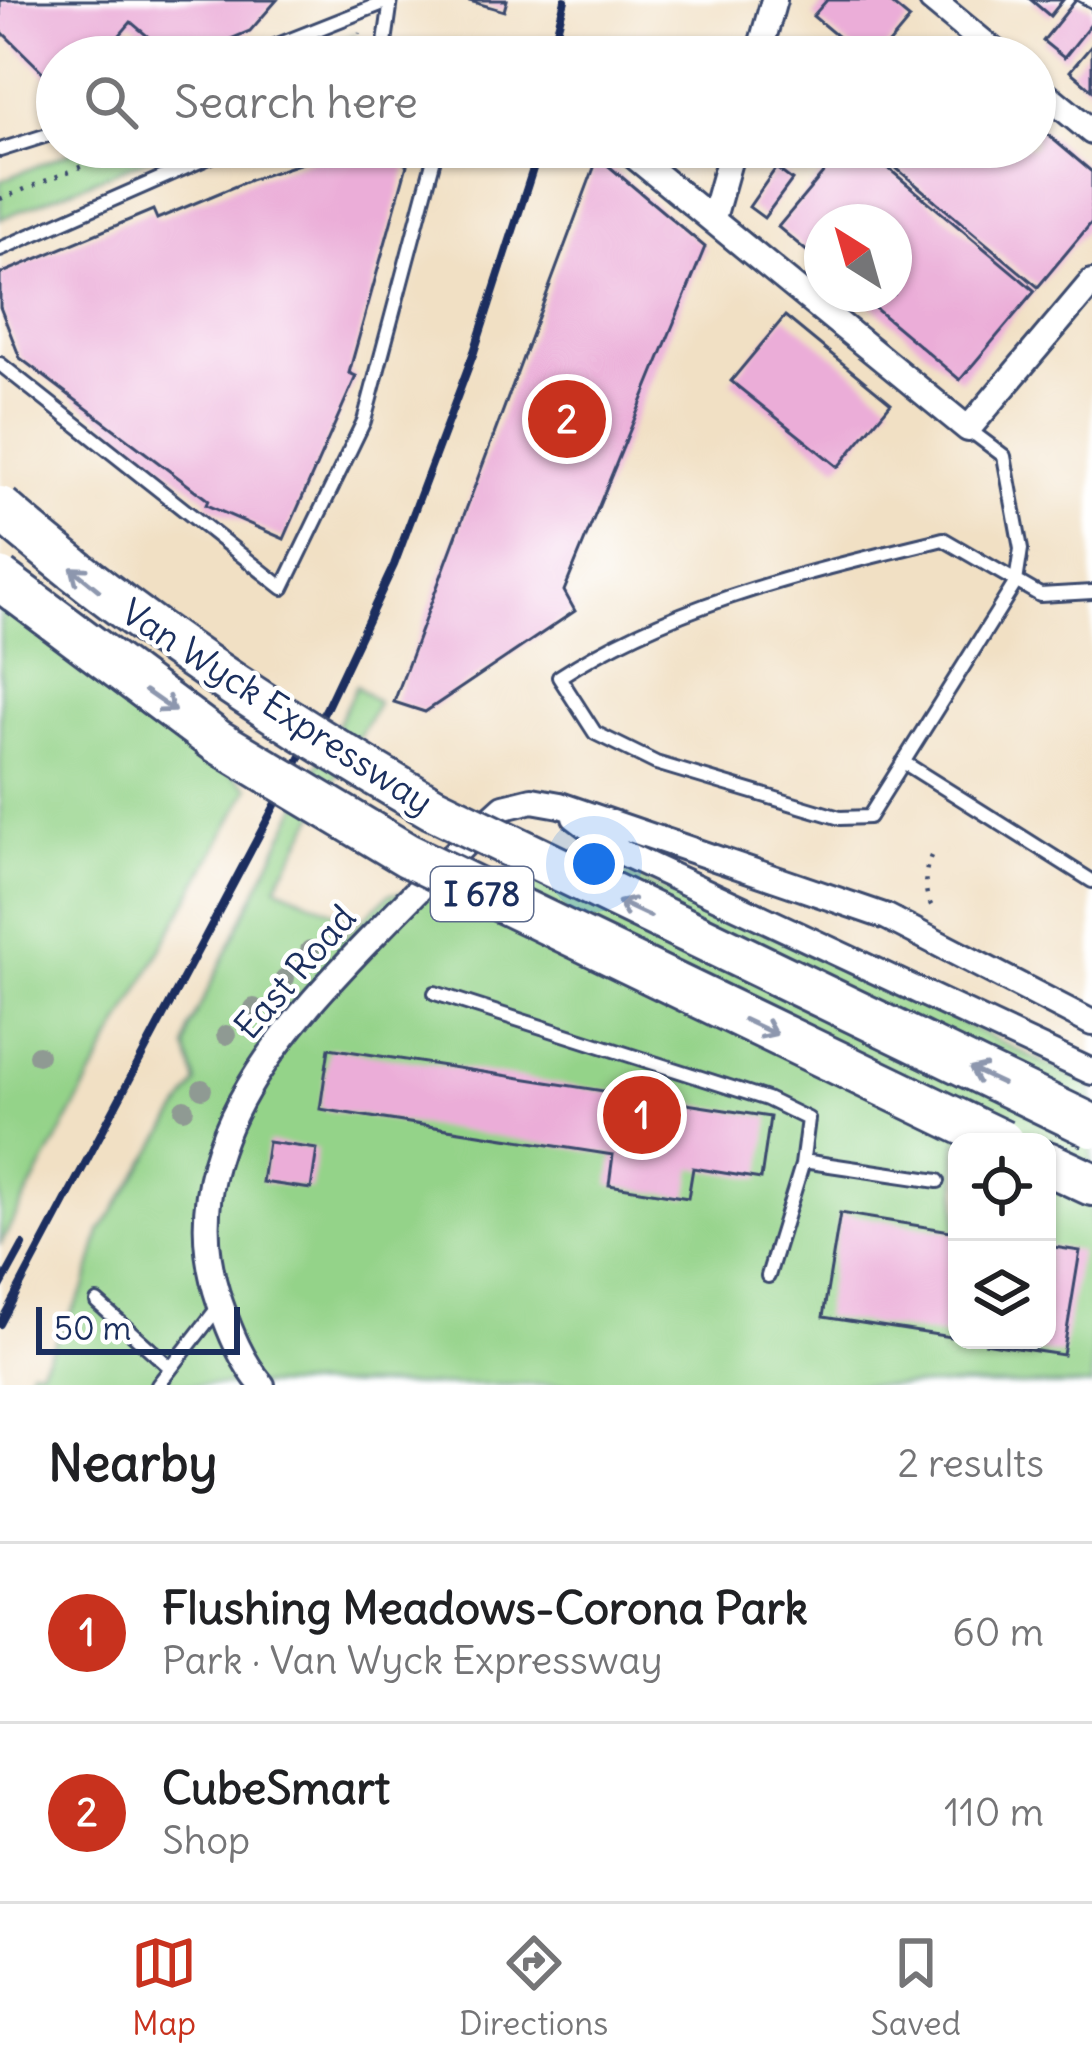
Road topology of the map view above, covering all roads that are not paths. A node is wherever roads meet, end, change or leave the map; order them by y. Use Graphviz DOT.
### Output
graph roads {
  1 [pos="346,0"];
  2 [pos="391,0"];
  3 [pos="774,0"];
  4 [pos="932,0"];
  5 [pos="346,16"];
  6 [pos="298,36"];
  7 [pos="386,36"];
  8 [pos="764,36"];
  9 [pos="976,36"];
  10 [pos="1056,102"];
  11 [pos="1092,132"];
  12 [pos="36,139"];
  13 [pos="0,150"];
  14 [pos="184,168"];
  15 [pos="431,168"];
  16 [pos="650,168"];
  17 [pos="727,168"];
  18 [pos="713,218"];
  19 [pos="0,249"];
  20 [pos="1092,282"];
  21 [pos="1081,307"];
  22 [pos="0,364"];
  23 [pos="968,429"];
  24 [pos="0,508"];
  25 [pos="0,579"];
  26 [pos="1016,582"];
  27 [pos="1092,592"];
  28 [pos="903,762"];
  29 [pos="559,805"];
  30 [pos="1092,881"];
  31 [pos="435,993"];
  32 [pos="1092,1023"];
  33 [pos="1092,1072"];
  34 [pos="1092,1126"];
  35 [pos="983,1133"];
  36 [pos="802,1161"];
  37 [pos="1056,1167"];
  38 [pos="938,1181"];
  39 [pos="1092,1184"];
  40 [pos="768,1276"];
  41 [pos="97,1302"];
  42 [pos="220,1304"];
  43 [pos="172,1368"];
  44 [pos="158,1385"];
  45 [pos="262,1385"];
  1 -- 5 [label="lane"];
  2 -- 5 [label="lane"];
  2 -- 7 [label="lane"];
  3 -- 8 [label="street"];
  4 -- 9 [label="street"];
  5 -- 6 [label="lane"];
  10 -- 11 [label="street"];
  12 -- 13 [label="lane"];
  14 -- 19 [label="lane"];
  15 -- 22 [label="lane"];
  16 -- 18 [label="street"];
  17 -- 18 [label="street"];
  18 -- 23 [label="street"];
  20 -- 21 [label="street"];
  21 -- 23 [label="street"];
  23 -- 26 [label="lane"];
  34 -- 24 [label="highway, Van Wyck Expressway / I 678, one-way, bridge"];
  25 -- 35 [label="highway, Van Wyck Expressway / I 678, one-way, bridge"];
  26 -- 27 [label="lane"];
  26 -- 28 [label="lane"];
  26 -- 28 [label="lane"];
  28 -- 30 [label="lane"];
  29 -- 32 [label="street"];
  29 -- 33 [label="street"];
  29 -- 42 [label="street, East Road"];
  31 -- 36 [label="lane"];
  36 -- 38 [label="lane"];
  36 -- 40 [label="lane"];
  37 -- 39 [label="highway"];
  41 -- 43 [label="lane"];
  42 -- 43 [label="lane"];
  42 -- 45 [label="street, East Road"];
  43 -- 44 [label="lane"];
}
